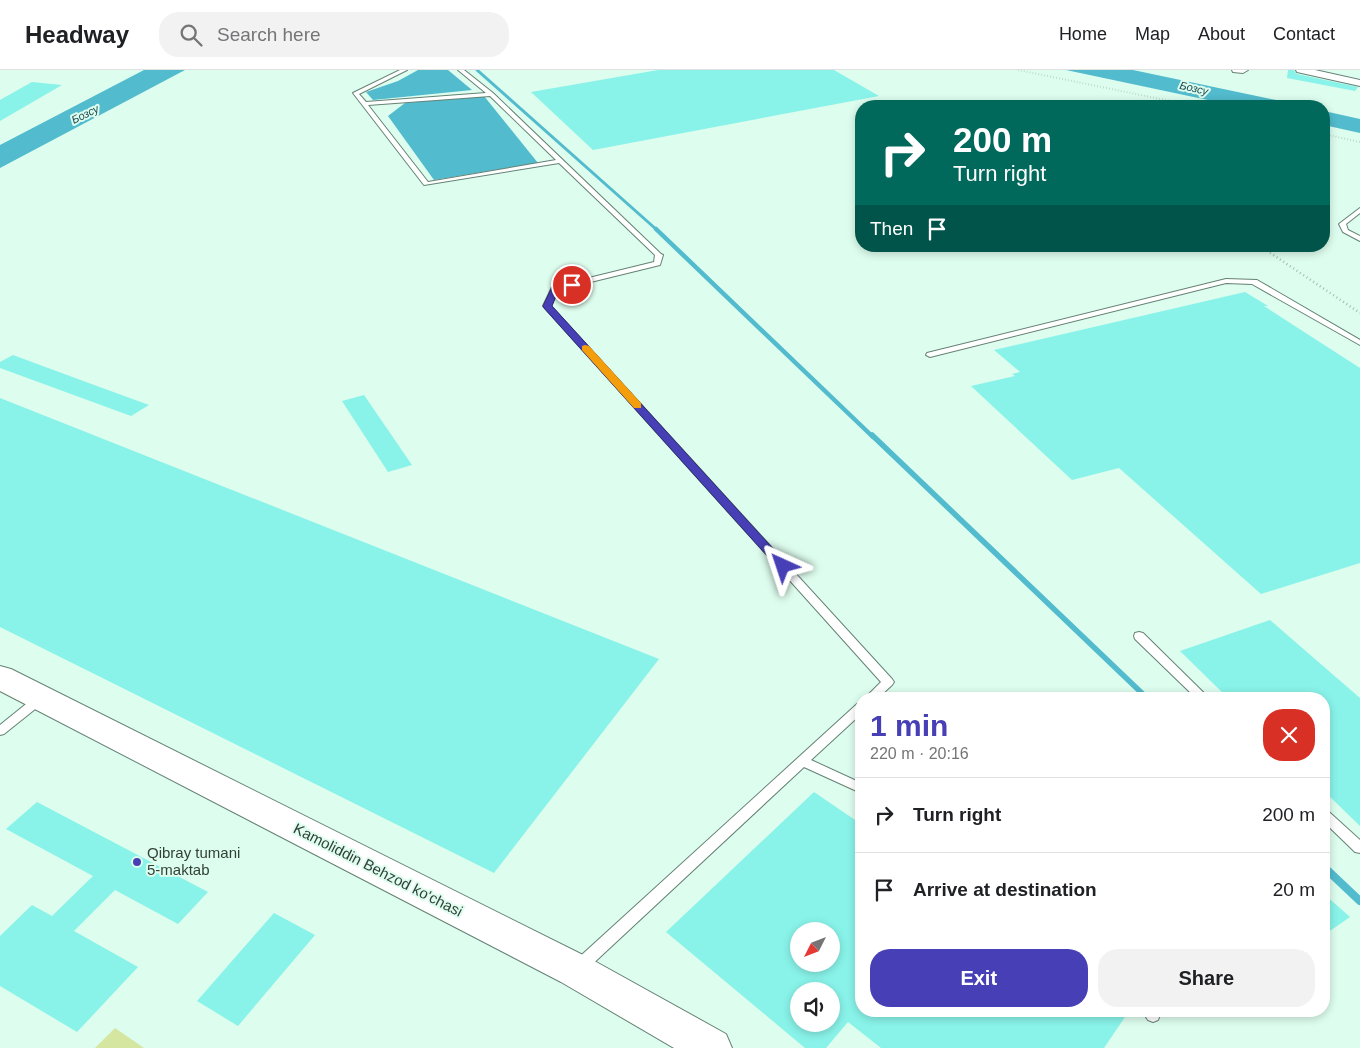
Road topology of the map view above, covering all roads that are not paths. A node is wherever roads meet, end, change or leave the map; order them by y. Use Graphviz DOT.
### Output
graph roads {
  1 [pos="404,70"];
  2 [pos="461,70"];
  3 [pos="1237,70"];
  4 [pos="1243,70"];
  5 [pos="1301,70"];
  6 [pos="1360,83"];
  7 [pos="491,94"];
  8 [pos="364,104"];
  9 [pos="560,161"];
  10 [pos="1360,210"];
  11 [pos="1360,239"];
  12 [pos="1360,343"];
  13 [pos="930,355"];
  14 [pos="1139,636"];
  15 [pos="0,677"];
  16 [pos="877,692"];
  17 [pos="1197,692"];
  18 [pos="41,698"];
  19 [pos="855,712"];
  20 [pos="0,731"];
  21 [pos="802,761"];
  22 [pos="855,785"];
  23 [pos="1330,820"];
  24 [pos="1360,848"];
  25 [pos="575,970"];
  26 [pos="712,1048"];
  1 -- 8 [label="lane"];
  2 -- 7 [label="lane"];
  3 -- 4 [label="street"];
  5 -- 6 [label="street"];
  7 -- 8 [label="lane"];
  7 -- 9 [label="lane"];
  8 -- 9 [label="lane"];
  9 -- 16 [label="lane"];
  10 -- 11 [label="lane"];
  12 -- 13 [label="lane"];
  14 -- 17 [label="lane"];
  15 -- 18 [label="main road, Kamoliddin Behzod ko'chasi"];
  18 -- 20 [label="lane"];
  18 -- 25 [label="main road, Kamoliddin Behzod ko'chasi"];
  19 -- 21 [label="lane"];
  21 -- 22 [label="lane"];
  21 -- 25 [label="lane"];
  23 -- 24 [label="lane"];
  25 -- 26 [label="main road, Kamoliddin Behzod ko'chasi"];
}
